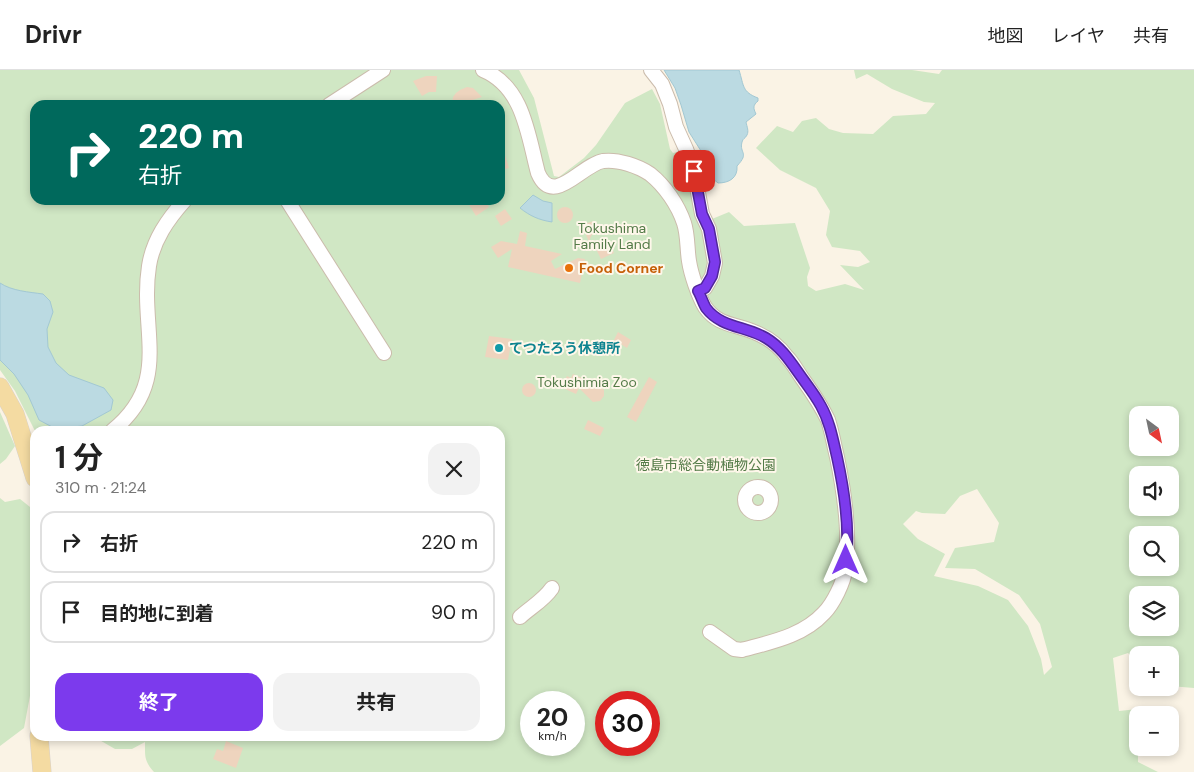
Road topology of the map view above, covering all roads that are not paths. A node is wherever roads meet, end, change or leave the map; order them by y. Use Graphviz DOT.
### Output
graph roads {
  1 [pos="383,70"];
  2 [pos="483,70"];
  3 [pos="651,70"];
  4 [pos="337,100"];
  5 [pos="181,205"];
  6 [pos="290,205"];
  7 [pos="698,291"];
  8 [pos="384,353"];
  9 [pos="0,387"];
  10 [pos="118,426"];
  11 [pos="30,453"];
  12 [pos="552,588"];
  13 [pos="520,617"];
  14 [pos="710,632"];
  15 [pos="40,741"];
  16 [pos="42,772"];
  1 -- 4 [label="street"];
  2 -- 7 [label="street"];
  3 -- 7 [label="street"];
  5 -- 10 [label="street"];
  6 -- 8 [label="street"];
  7 -- 14 [label="street"];
  9 -- 11 [label="main road"];
  12 -- 13 [label="street"];
  15 -- 16 [label="main road"];
}
